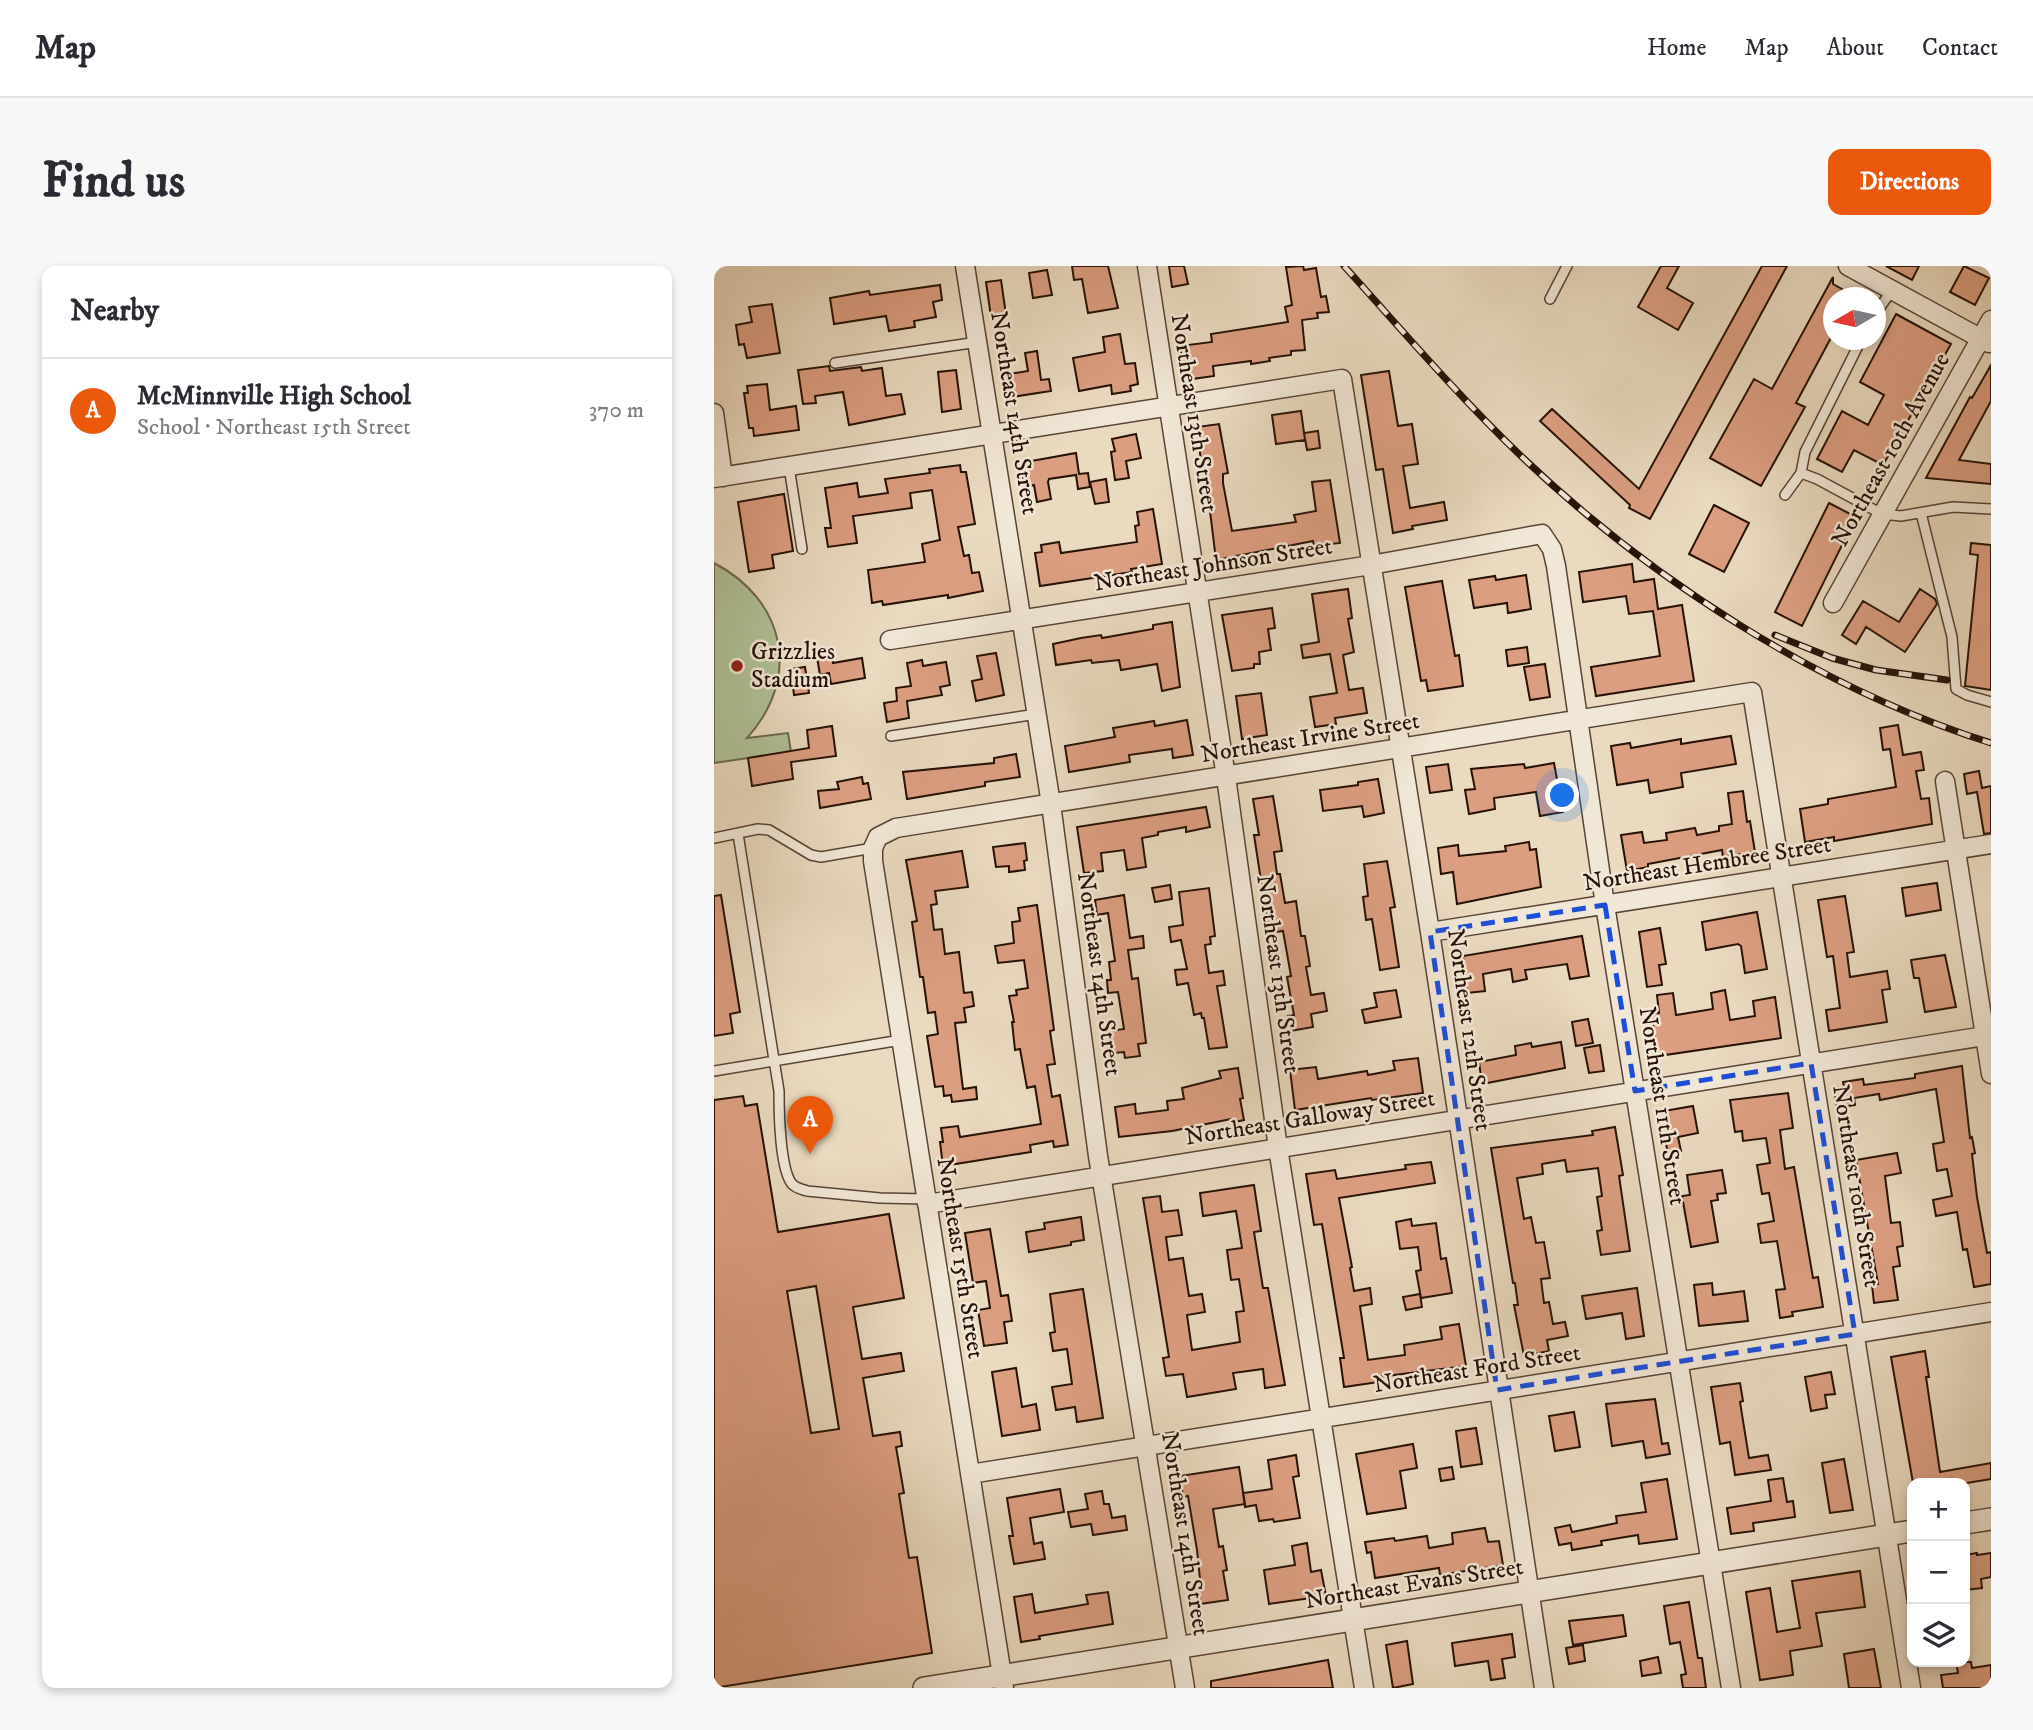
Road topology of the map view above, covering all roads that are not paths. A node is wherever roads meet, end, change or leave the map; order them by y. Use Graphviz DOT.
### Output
graph roads {
  1 [pos="965,266"];
  2 [pos="1147,266"];
  3 [pos="1567,266"];
  4 [pos="1848,266"];
  5 [pos="1892,290"];
  6 [pos="1886,298"];
  7 [pos="1550,299"];
  8 [pos="1991,320"];
  9 [pos="1986,341"];
  10 [pos="978,342"];
  11 [pos="1856,350"];
  12 [pos="835,363"];
  13 [pos="1168,407"];
  14 [pos="714,413"];
  15 [pos="993,435"];
  16 [pos="789,467"];
  17 [pos="1801,473"];
  18 [pos="719,478"];
  19 [pos="1786,495"];
  20 [pos="1991,509"];
  21 [pos="1922,513"];
  22 [pos="1882,514"];
  23 [pos="1542,534"];
  24 [pos="802,549"];
  25 [pos="1371,565"];
  26 [pos="1196,592"];
  27 [pos="1833,603"];
  28 [pos="1023,621"];
  29 [pos="890,640"];
  30 [pos="1752,692"];
  31 [pos="1991,702"];
  32 [pos="1037,714"];
  33 [pos="1577,721"];
  34 [pos="891,736"];
  35 [pos="1401,748"];
  36 [pos="1226,777"];
  37 [pos="1945,781"];
  38 [pos="1051,804"];
  39 [pos="738,834"];
  40 [pos="714,838"];
  41 [pos="875,843"];
  42 [pos="1991,844"];
  43 [pos="1955,850"];
  44 [pos="1782,878"];
  45 [pos="1605,905"];
  46 [pos="1430,932"];
  47 [pos="1988,1035"];
  48 [pos="901,1040"];
  49 [pos="774,1061"];
  50 [pos="1811,1063"];
  51 [pos="714,1071"];
  52 [pos="1991,1074"];
  53 [pos="1635,1091"];
  54 [pos="1457,1119"];
  55 [pos="1278,1148"];
  56 [pos="1101,1176"];
  57 [pos="927,1201"];
  58 [pos="1991,1312"];
  59 [pos="1855,1334"];
  60 [pos="1678,1362"];
  61 [pos="1497,1390"];
  62 [pos="1321,1418"];
  63 [pos="1146,1446"];
  64 [pos="970,1474"];
  65 [pos="1991,1519"];
  66 [pos="1970,1522"];
  67 [pos="1907,1532"];
  68 [pos="1887,1535"];
  69 [pos="1712,1563"];
  70 [pos="1530,1592"];
  71 [pos="1354,1620"];
  72 [pos="1178,1648"];
  73 [pos="1003,1682"];
  74 [pos="924,1688"];
  75 [pos="1185,1688"];
  76 [pos="1364,1688"];
  77 [pos="1544,1688"];
  78 [pos="1731,1688"];
  79 [pos="1911,1688"];
  1 -- 10 [label="street, Northeast 14th Street"];
  2 -- 13 [label="street, Northeast 13th Street"];
  3 -- 7 [label="lane"];
  4 -- 5 [label="street"];
  5 -- 6 [label="lane"];
  5 -- 9 [label="street"];
  8 -- 9 [label="street, Northeast 10th Avenue"];
  9 -- 22 [label="street, Northeast 10th Avenue"];
  10 -- 12 [label="lane"];
  10 -- 15 [label="street, Northeast 14th Street"];
  11 -- 17 [label="lane"];
  13 -- 15 [label="street"];
  13 -- 25 [label="street, Northeast 12th Street"];
  13 -- 26 [label="street, Northeast 13th Street"];
  14 -- 18 [label="street"];
  15 -- 16 [label="street"];
  15 -- 28 [label="street, Northeast 14th Street"];
  16 -- 18 [label="street"];
  16 -- 24 [label="lane"];
  17 -- 19 [label="lane"];
  17 -- 22 [label="lane"];
  20 -- 21 [label="lane"];
  21 -- 22 [label="lane"];
  21 -- 31 [label="lane"];
  22 -- 27 [label="street, Northeast 10th Avenue"];
  23 -- 25 [label="street, Northeast Johnson Street"];
  23 -- 33 [label="street, Northeast 11th Street"];
  25 -- 26 [label="street, Northeast Johnson Street"];
  25 -- 35 [label="street, Northeast 12th Street"];
  26 -- 28 [label="street, Northeast Johnson Street"];
  26 -- 36 [label="street, Northeast 13th Street"];
  28 -- 29 [label="street, Northeast Johnson Street"];
  28 -- 32 [label="street, Northeast 14th Street"];
  30 -- 33 [label="street, Northeast Irvine Street"];
  30 -- 44 [label="street, Northeast 10th Street"];
  32 -- 34 [label="lane"];
  32 -- 38 [label="street, Northeast 14th Street"];
  33 -- 35 [label="street, Northeast Irvine Street"];
  33 -- 45 [label="street, Northeast 11th Street"];
  35 -- 36 [label="street, Northeast Irvine Street"];
  35 -- 46 [label="street, Northeast 12th Street"];
  36 -- 38 [label="street, Northeast Irvine Street"];
  36 -- 55 [label="street, Northeast 13th Street"];
  37 -- 43 [label="street"];
  38 -- 41 [label="street, Northeast Irvine Street"];
  38 -- 56 [label="street, Northeast 14th Street"];
  39 -- 40 [label="lane"];
  39 -- 41 [label="lane"];
  39 -- 49 [label="lane"];
  41 -- 48 [label="street, Northeast 15th Street"];
  42 -- 43 [label="street, Northeast Hembree Street"];
  43 -- 44 [label="street, Northeast Hembree Street"];
  43 -- 47 [label="street"];
  44 -- 45 [label="street, Northeast Hembree Street"];
  44 -- 50 [label="street, Northeast 10th Street"];
  45 -- 46 [label="street, Northeast Hembree Street"];
  45 -- 53 [label="street, Northeast 11th Street"];
  46 -- 54 [label="street, Northeast 12th Street"];
  47 -- 50 [label="street, Northeast Galloway Street"];
  47 -- 52 [label="street"];
  48 -- 49 [label="lane"];
  48 -- 57 [label="street, Northeast 15th Street"];
  49 -- 51 [label="lane"];
  49 -- 57 [label="lane"];
  50 -- 53 [label="street, Northeast Galloway Street"];
  50 -- 59 [label="street, Northeast 10th Street"];
  53 -- 54 [label="street, Northeast Galloway Street"];
  53 -- 60 [label="street, Northeast 11th Street"];
  54 -- 55 [label="street, Northeast Galloway Street"];
  54 -- 61 [label="street, Northeast 12th Street"];
  55 -- 56 [label="street, Northeast Galloway Street"];
  55 -- 62 [label="street, Northeast 13th Street"];
  56 -- 57 [label="street, Northeast Galloway Street"];
  56 -- 63 [label="street, Northeast 14th Street"];
  57 -- 64 [label="street, Northeast 15th Street"];
  58 -- 59 [label="street, Northeast Ford Street"];
  59 -- 60 [label="street, Northeast Ford Street"];
  59 -- 68 [label="street, Northeast 10th Street"];
  60 -- 61 [label="street, Northeast Ford Street"];
  60 -- 69 [label="street, Northeast 11th Street"];
  61 -- 62 [label="street, Northeast Ford Street"];
  61 -- 70 [label="street, Northeast 12th Street"];
  62 -- 63 [label="street, Northeast Ford Street"];
  62 -- 71 [label="street, Northeast 13th Street"];
  63 -- 64 [label="street, Northeast Ford Street"];
  63 -- 72 [label="street, Northeast 14th Street"];
  64 -- 73 [label="street, Northeast 15th Street"];
  65 -- 66 [label="street"];
  67 -- 68 [label="street, Northeast Evans Street"];
  68 -- 69 [label="street, Northeast Evans Street"];
  68 -- 79 [label="street, Northeast 10th Street"];
  69 -- 70 [label="street, Northeast Evans Street"];
  69 -- 78 [label="street, Northeast 11th Street"];
  70 -- 71 [label="street, Northeast Evans Street"];
  70 -- 77 [label="street, Northeast 12th Street"];
  71 -- 72 [label="street, Northeast Evans Street"];
  71 -- 76 [label="street, Northeast 13th Street"];
  72 -- 73 [label="street, Northeast Evans Street"];
  72 -- 75 [label="street, Northeast 14th Street"];
  73 -- 74 [label="street, Northeast Evans Street"];
}
